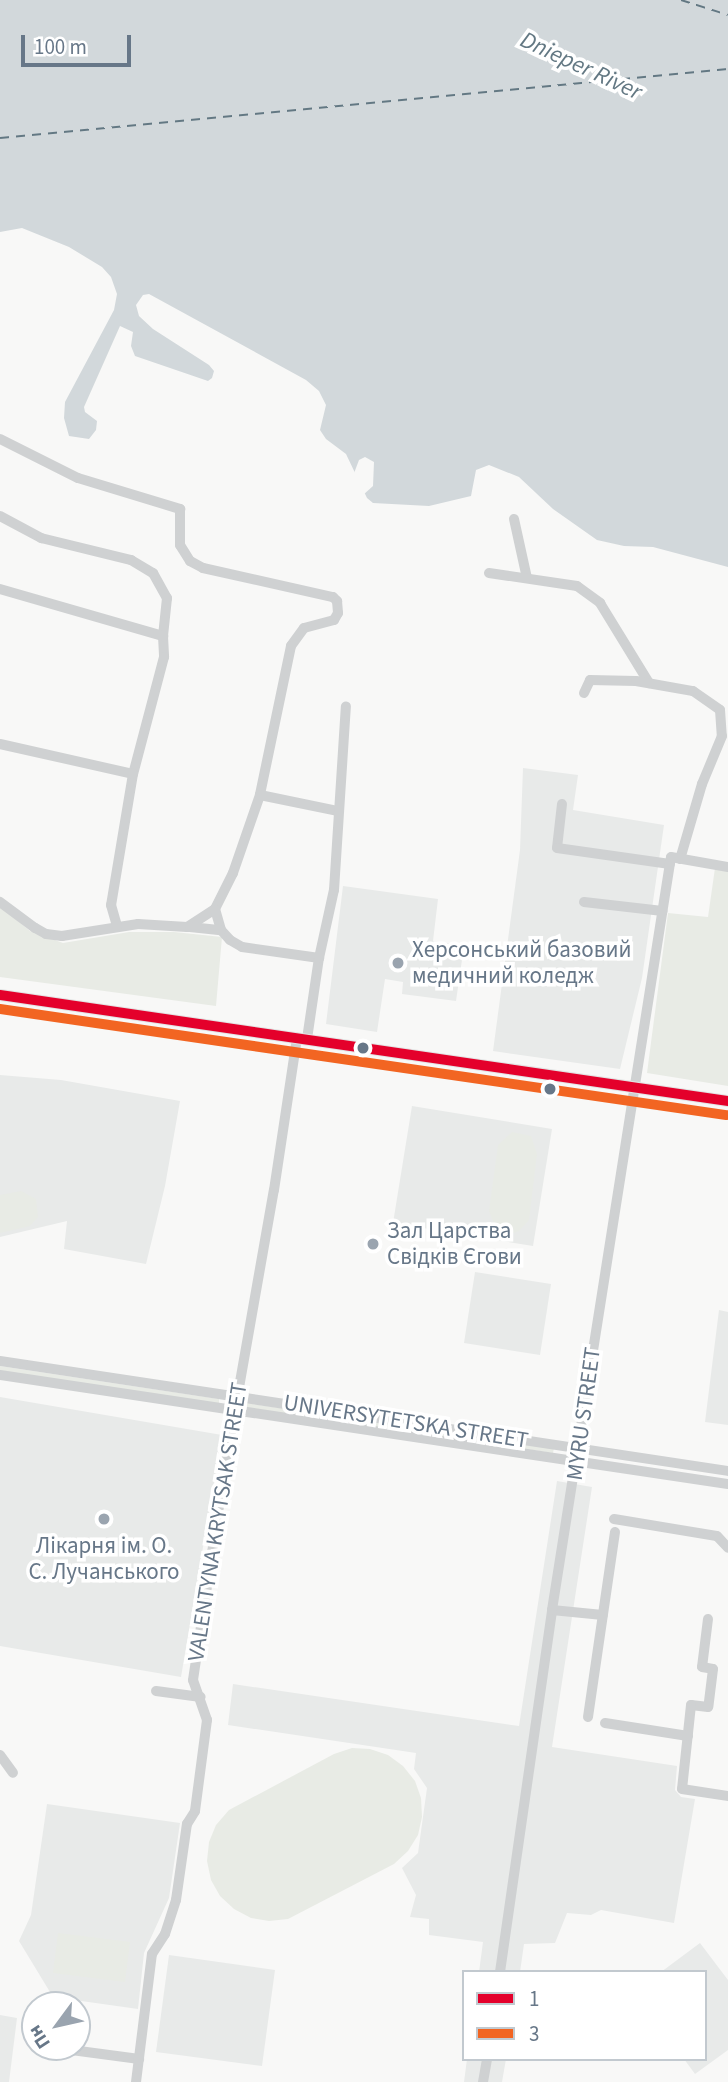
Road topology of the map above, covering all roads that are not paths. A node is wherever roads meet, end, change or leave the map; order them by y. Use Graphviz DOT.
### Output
graph roads {
  1 [pos="0,439"];
  2 [pos="0,516"];
  3 [pos="513,519"];
  4 [pos="488,573"];
  5 [pos="527,578"];
  6 [pos="0,589"];
  7 [pos="163,636"];
  8 [pos="649,683"];
  9 [pos="584,693"];
  10 [pos="346,706"];
  11 [pos="0,744"];
  12 [pos="133,774"];
  13 [pos="260,795"];
  14 [pos="562,804"];
  15 [pos="338,811"];
  16 [pos="674,860"];
  17 [pos="728,867"];
  18 [pos="0,901"];
  19 [pos="584,902"];
  20 [pos="215,909"];
  21 [pos="662,911"];
  22 [pos="117,926"];
  23 [pos="187,927"];
  24 [pos="221,930"];
  25 [pos="319,958"];
  26 [pos="0,995"];
  27 [pos="302,1038"];
  28 [pos="635,1088"];
  29 [pos="728,1101"];
  30 [pos="0,1361"];
  31 [pos="0,1375"];
  32 [pos="238,1397"];
  33 [pos="236,1411"];
  34 [pos="578,1454"];
  35 [pos="728,1471"];
  36 [pos="728,1485"];
  37 [pos="614,1519"];
  38 [pos="615,1532"];
  39 [pos="728,1548"];
  40 [pos="552,1610"];
  41 [pos="603,1615"];
  42 [pos="708,1619"];
  43 [pos="156,1691"];
  44 [pos="201,1697"];
  45 [pos="588,1717"];
  46 [pos="605,1723"];
  47 [pos="688,1736"];
  48 [pos="0,1755"];
  49 [pos="13,1773"];
  50 [pos="728,1796"];
  51 [pos="500,1970"];
  52 [pos="91,2053"];
  53 [pos="139,2059"];
  54 [pos="487,2061"];
  55 [pos="136,2082"];
  56 [pos="484,2082"];
  1 -- 13 [label="street"];
  2 -- 7 [label="street"];
  3 -- 5 [label="street"];
  4 -- 5 [label="street"];
  5 -- 8 [label="street"];
  6 -- 7 [label="street"];
  7 -- 12 [label="street"];
  8 -- 9 [label="street, MYRU STREET"];
  8 -- 16 [label="street, MYRU STREET"];
  10 -- 15 [label="street, VALENTYNA KRYTSAK STREET"];
  11 -- 12 [label="street"];
  12 -- 22 [label="street"];
  13 -- 15 [label="street"];
  13 -- 20 [label="street"];
  14 -- 16 [label="street"];
  15 -- 25 [label="street, VALENTYNA KRYTSAK STREET"];
  16 -- 17 [label="street"];
  16 -- 21 [label="street, MYRU STREET"];
  18 -- 22 [label="street"];
  19 -- 21 [label="street"];
  20 -- 23 [label="street"];
  20 -- 24 [label="street"];
  21 -- 28 [label="street, MYRU STREET"];
  22 -- 23 [label="street"];
  23 -- 24 [label="street"];
  24 -- 25 [label="street"];
  25 -- 27 [label="street, VALENTYNA KRYTSAK STREET"];
  26 -- 27 [label="main road"];
  27 -- 28 [label="main road"];
  27 -- 32 [label="street, VALENTYNA KRYTSAK STREET"];
  28 -- 29 [label="main road"];
  28 -- 34 [label="street, MYRU STREET"];
  30 -- 32 [label="street, UNIVERSYTETSKA STREET"];
  31 -- 33 [label="street, UNIVERSYTETSKA STREET"];
  32 -- 33 [label="street, VALENTYNA KRYTSAK STREET"];
  32 -- 34 [label="street, UNIVERSYTETSKA STREET"];
  33 -- 34 [label="street, UNIVERSYTETSKA STREET"];
  33 -- 44 [label="street, VALENTYNA KRYTSAK STREET"];
  34 -- 35 [label="street, UNIVERSYTETSKA STREET"];
  34 -- 36 [label="street, UNIVERSYTETSKA STREET"];
  34 -- 40 [label="street, MYRU STREET"];
  37 -- 39 [label="street"];
  38 -- 41 [label="street"];
  40 -- 41 [label="street"];
  40 -- 51 [label="street, MYRU STREET"];
  41 -- 45 [label="street"];
  42 -- 47 [label="street"];
  43 -- 44 [label="street"];
  44 -- 53 [label="street, VALENTYNA KRYTSAK STREET"];
  46 -- 47 [label="street"];
  47 -- 50 [label="street"];
  48 -- 49 [label="street"];
  52 -- 53 [label="street"];
  53 -- 55 [label="street, VALENTYNA KRYTSAK STREET"];
  54 -- 56 [label="street"];
}
